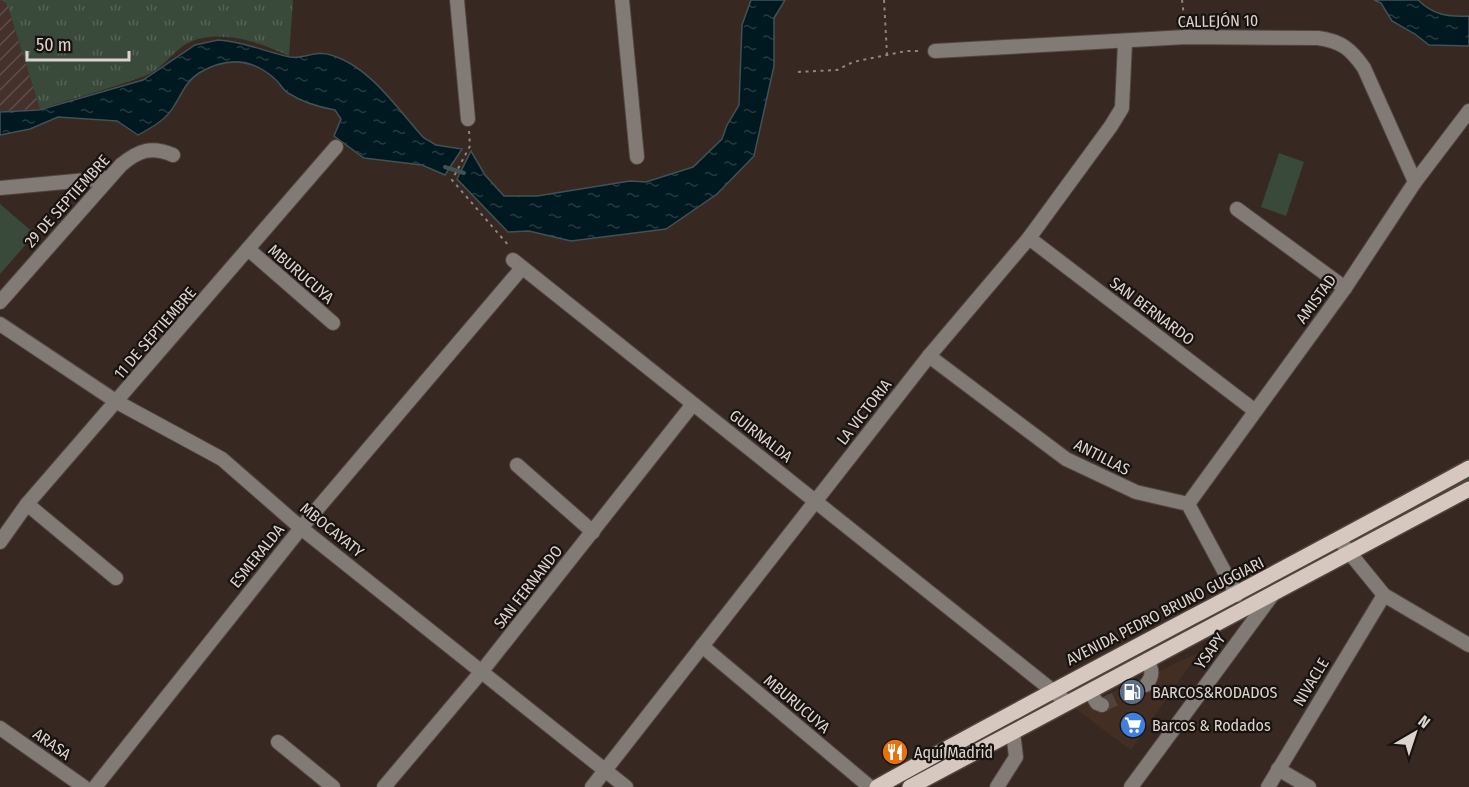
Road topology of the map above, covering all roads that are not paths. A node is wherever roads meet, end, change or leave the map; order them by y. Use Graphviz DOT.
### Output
graph roads {
  1 [pos="458,0"];
  2 [pos="622,0"];
  3 [pos="1125,42"];
  4 [pos="935,51"];
  5 [pos="1469,111"];
  6 [pos="468,119"];
  7 [pos="336,147"];
  8 [pos="173,155"];
  9 [pos="637,157"];
  10 [pos="108,178"];
  11 [pos="1415,182"];
  12 [pos="0,188"];
  13 [pos="1237,209"];
  14 [pos="1029,238"];
  15 [pos="248,249"];
  16 [pos="517,264"];
  17 [pos="1345,288"];
  18 [pos="0,302"];
  19 [pos="333,323"];
  20 [pos="0,324"];
  21 [pos="929,356"];
  22 [pos="117,402"];
  23 [pos="693,404"];
  24 [pos="1254,410"];
  25 [pos="517,465"];
  26 [pos="1469,468"];
  27 [pos="1469,489"];
  28 [pos="816,501"];
  29 [pos="27,504"];
  30 [pos="1188,504"];
  31 [pos="301,528"];
  32 [pos="593,532"];
  33 [pos="1339,540"];
  34 [pos="0,542"];
  35 [pos="1349,554"];
  36 [pos="116,578"];
  37 [pos="1273,594"];
  38 [pos="1237,595"];
  39 [pos="1384,595"];
  40 [pos="1469,645"];
  41 [pos="702,646"];
  42 [pos="1147,661"];
  43 [pos="482,671"];
  44 [pos="1146,685"];
  45 [pos="1054,689"];
  46 [pos="1090,692"];
  47 [pos="1068,703"];
  48 [pos="1102,705"];
  49 [pos="0,728"];
  50 [pos="1013,732"];
  51 [pos="278,741"];
  52 [pos="1278,769"];
  53 [pos="606,770"];
  54 [pos="84,787"];
  55 [pos="95,787"];
  56 [pos="333,787"];
  57 [pos="384,787"];
  58 [pos="591,787"];
  59 [pos="626,787"];
  60 [pos="870,787"];
  61 [pos="877,787"];
  62 [pos="910,787"];
  63 [pos="998,787"];
  64 [pos="1131,787"];
  65 [pos="1268,787"];
  66 [pos="1309,787"];
  1 -- 6 [label="street"];
  2 -- 9 [label="street"];
  3 -- 4 [label="street, CALLEJÓN 10"];
  3 -- 11 [label="street, CALLEJÓN 10"];
  3 -- 14 [label="street, LA VICTORIA"];
  5 -- 11 [label="street, AMISTAD"];
  7 -- 15 [label="street, 11 DE SEPTIEMBRE"];
  8 -- 10 [label="street, 29 DE SEPTIEMBRE"];
  10 -- 12 [label="street"];
  10 -- 18 [label="street, 29 DE SEPTIEMBRE"];
  11 -- 17 [label="street, AMISTAD"];
  13 -- 17 [label="street"];
  14 -- 21 [label="street, LA VICTORIA"];
  14 -- 24 [label="street, SAN BERNARDO"];
  15 -- 19 [label="street, MBURUCUYA"];
  15 -- 22 [label="street, 11 DE SEPTIEMBRE"];
  16 -- 23 [label="street, GUIRNALDA"];
  16 -- 31 [label="street, ESMERALDA"];
  17 -- 24 [label="street, AMISTAD"];
  20 -- 22 [label="street, MBOCAYATY"];
  21 -- 28 [label="street, LA VICTORIA"];
  21 -- 30 [label="street, ANTILLAS"];
  22 -- 29 [label="street, 11 DE SEPTIEMBRE"];
  22 -- 31 [label="street, MBOCAYATY"];
  23 -- 28 [label="street, GUIRNALDA"];
  23 -- 32 [label="street, SAN FERNANDO"];
  24 -- 30 [label="street, AMISTAD"];
  25 -- 32 [label="street"];
  26 -- 33 [label="main road, AVENIDA PEDRO BRUNO GUGGIARI"];
  27 -- 35 [label="main road, AVENIDA PEDRO BRUNO GUGGIARI"];
  28 -- 41 [label="street, LA VICTORIA"];
  28 -- 45 [label="street, GUIRNALDA"];
  29 -- 34 [label="street, 11 DE SEPTIEMBRE"];
  29 -- 36 [label="street"];
  30 -- 38 [label="street"];
  31 -- 43 [label="street, MBOCAYATY"];
  31 -- 55 [label="street, ESMERALDA"];
  32 -- 43 [label="street, SAN FERNANDO"];
  33 -- 35 [label="street"];
  33 -- 38 [label="main road, AVENIDA PEDRO BRUNO GUGGIARI"];
  35 -- 37 [label="main road, AVENIDA PEDRO BRUNO GUGGIARI"];
  35 -- 39 [label="street"];
  37 -- 42 [label="main road, AVENIDA PEDRO BRUNO GUGGIARI"];
  37 -- 64 [label="street, YSAPY"];
  38 -- 45 [label="main road, AVENIDA PEDRO BRUNO GUGGIARI"];
  39 -- 40 [label="street"];
  39 -- 52 [label="street, NIVACLE"];
  41 -- 53 [label="street, LA VICTORIA"];
  41 -- 60 [label="street, MBURUCUYA"];
  42 -- 44 [label="street"];
  42 -- 46 [label="main road, AVENIDA PEDRO BRUNO GUGGIARI"];
  43 -- 53 [label="street, MBOCAYATY"];
  43 -- 57 [label="street, SAN FERNANDO"];
  45 -- 47 [label="street, GUIRNALDA"];
  45 -- 61 [label="main road, AVENIDA PEDRO BRUNO GUGGIARI"];
  46 -- 47 [label="main road, AVENIDA PEDRO BRUNO GUGGIARI"];
  46 -- 48 [label="street"];
  47 -- 50 [label="main road, AVENIDA PEDRO BRUNO GUGGIARI"];
  49 -- 54 [label="street, ARASA"];
  50 -- 62 [label="main road, AVENIDA PEDRO BRUNO GUGGIARI"];
  50 -- 63 [label="street"];
  51 -- 56 [label="street"];
  52 -- 65 [label="street, NIVACLE"];
  52 -- 66 [label="street"];
  53 -- 58 [label="street, LA VICTORIA"];
  53 -- 59 [label="street, MBOCAYATY"];
}
